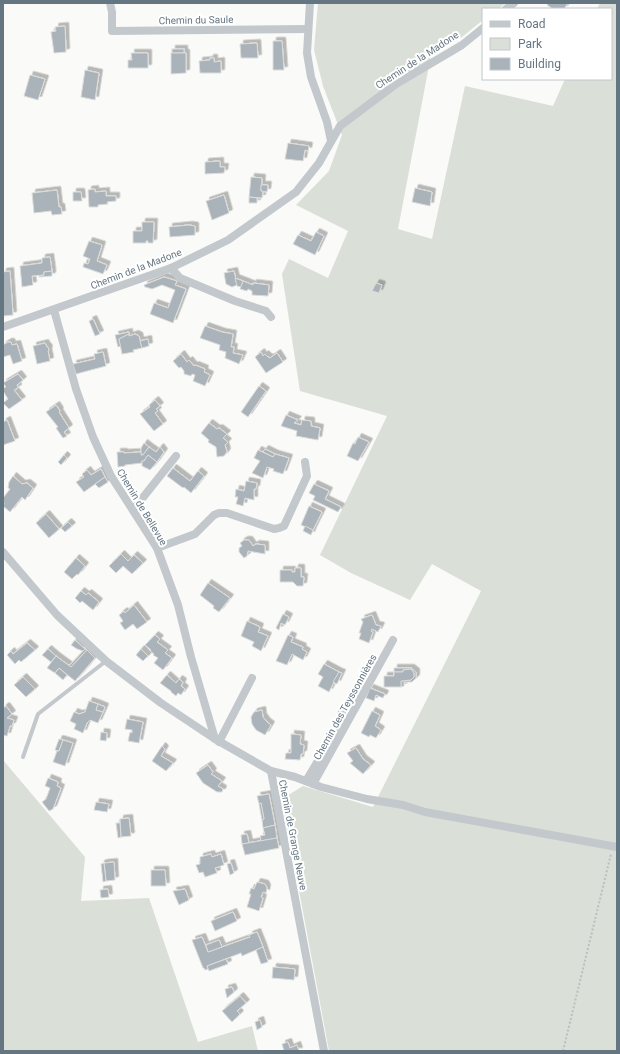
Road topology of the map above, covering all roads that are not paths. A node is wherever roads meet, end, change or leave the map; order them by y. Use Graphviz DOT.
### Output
graph roads {
  1 [pos="110,3"];
  2 [pos="310,3"];
  3 [pos="308,29"];
  4 [pos="482,29"];
  5 [pos="331,141"];
  6 [pos="171,268"];
  7 [pos="54,310"];
  8 [pos="271,317"];
  9 [pos="3,327"];
  10 [pos="176,456"];
  11 [pos="305,462"];
  12 [pos="133,510"];
  13 [pos="157,548"];
  14 [pos="3,552"];
  15 [pos="393,640"];
  16 [pos="106,661"];
  17 [pos="252,678"];
  18 [pos="342,711"];
  19 [pos="217,740"];
  20 [pos="23,757"];
  21 [pos="271,771"];
  22 [pos="310,782"];
  23 [pos="615,847"];
  24 [pos="324,1051"];
  1 -- 3 [label="street, Chemin du Saule"];
  2 -- 3 [label="street"];
  3 -- 5 [label="street"];
  4 -- 5 [label="street, Chemin de la Madone"];
  5 -- 6 [label="street, Chemin de la Madone"];
  6 -- 7 [label="street, Chemin de la Madone"];
  6 -- 8 [label="street"];
  7 -- 9 [label="street, Chemin de la Madone"];
  7 -- 12 [label="street, Chemin de Bellevue"];
  10 -- 12 [label="street"];
  11 -- 13 [label="street"];
  12 -- 13 [label="street, Chemin de Bellevue"];
  13 -- 19 [label="street, Chemin de Bellevue"];
  14 -- 16 [label="street, Chemin de Grange Neuve"];
  15 -- 22 [label="street, Chemin des Teyssonnières"];
  16 -- 19 [label="street, Chemin de Grange Neuve"];
  16 -- 20 [label="lane"];
  17 -- 19 [label="street"];
  18 -- 22 [label="street, Chemin des Teyssonnières"];
  19 -- 21 [label="street, Chemin de Grange Neuve"];
  21 -- 22 [label="street"];
  21 -- 24 [label="street, Chemin de Grange Neuve"];
  22 -- 23 [label="street"];
}
